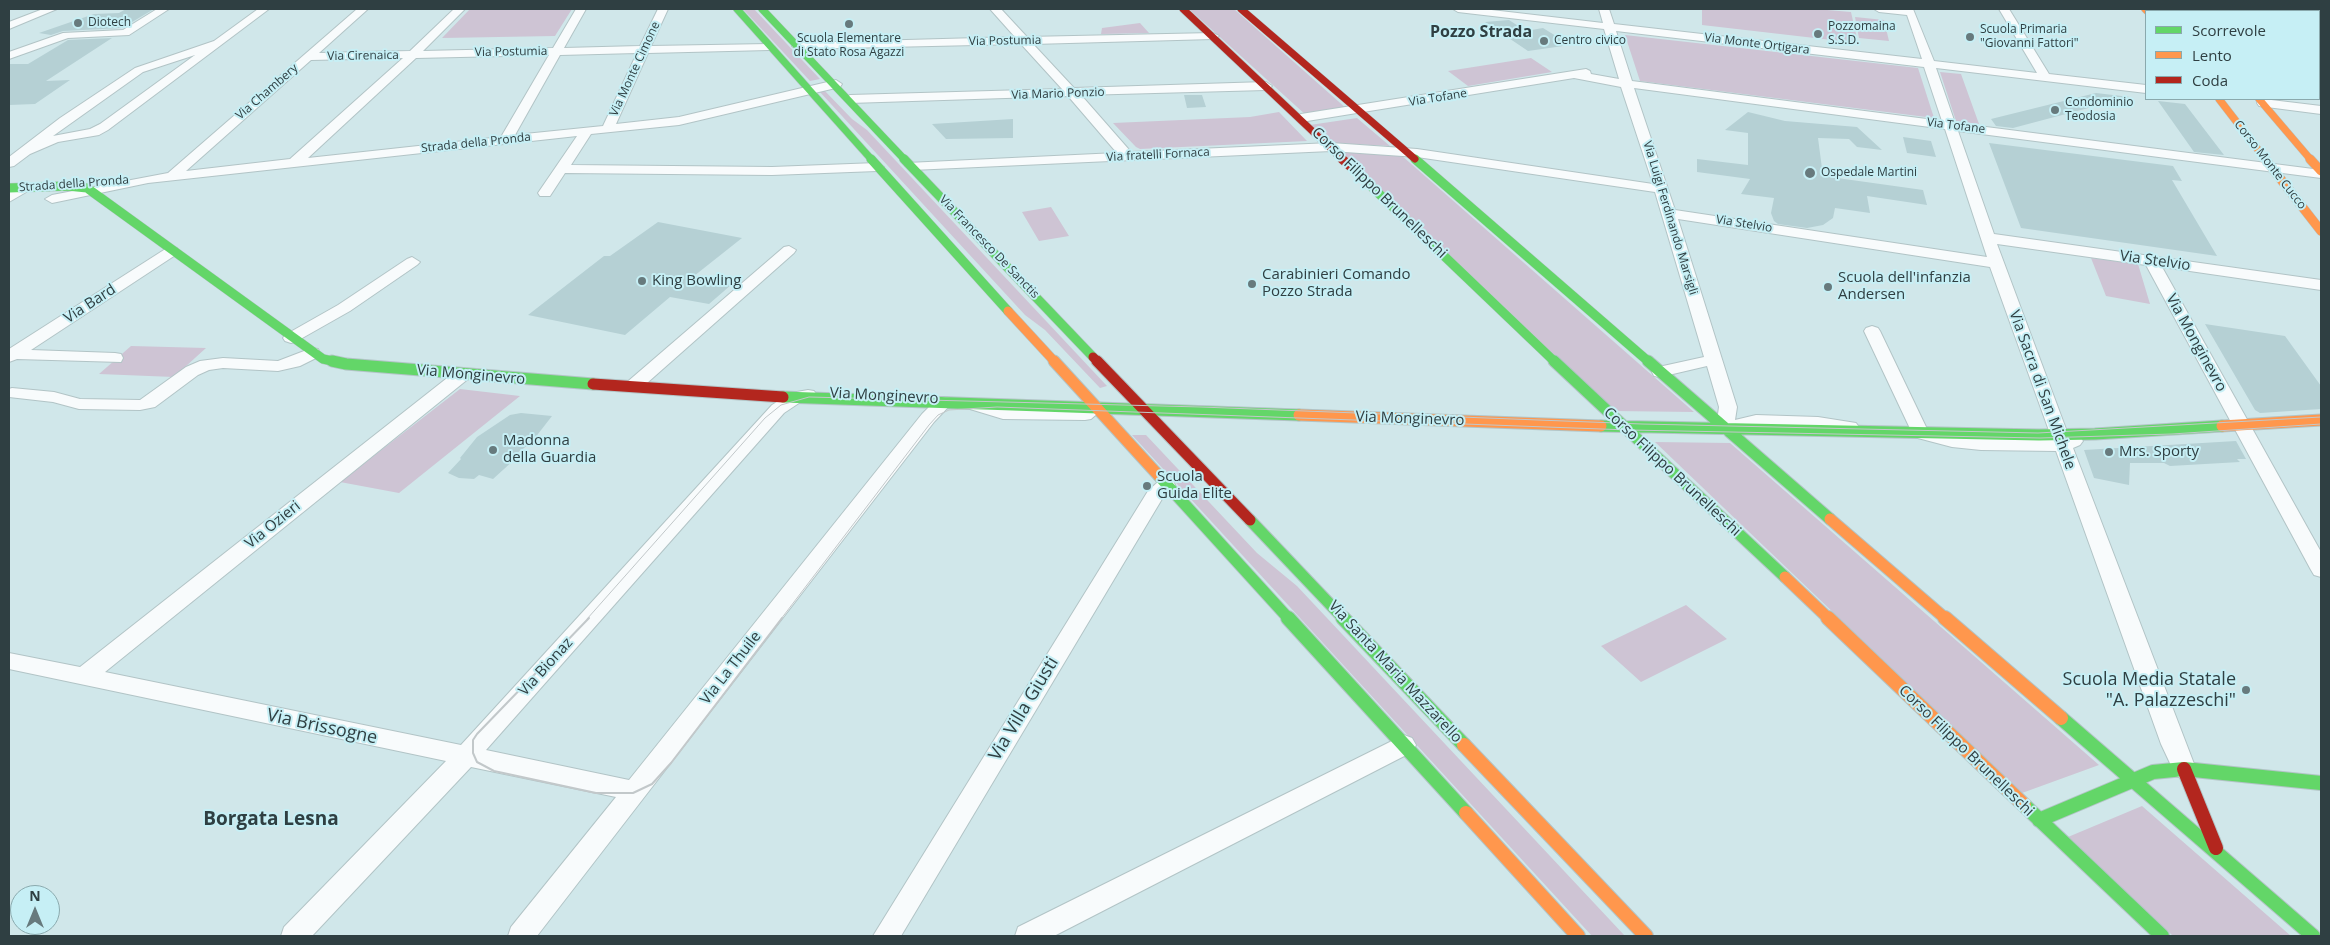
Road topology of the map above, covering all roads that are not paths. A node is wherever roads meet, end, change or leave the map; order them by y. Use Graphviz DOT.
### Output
graph roads {
  1 [pos="52,9"];
  2 [pos="164,9"];
  3 [pos="264,9"];
  4 [pos="363,9"];
  5 [pos="460,9"];
  6 [pos="581,9"];
  7 [pos="663,9"];
  8 [pos="737,9"];
  9 [pos="762,9"];
  10 [pos="995,9"];
  11 [pos="1187,9"];
  12 [pos="1241,9"];
  13 [pos="1458,9"];
  14 [pos="1604,9"];
  15 [pos="1879,9"];
  16 [pos="2004,9"];
  17 [pos="1909,10"];
  18 [pos="9,26"];
  19 [pos="1609,26"];
  20 [pos="1213,36"];
  21 [pos="1024,41"];
  22 [pos="218,43"];
  23 [pos="769,46"];
  24 [pos="798,46"];
  25 [pos="645,49"];
  26 [pos="555,51"];
  27 [pos="413,55"];
  28 [pos="9,56"];
  29 [pos="306,57"];
  30 [pos="1930,64"];
  31 [pos="1621,67"];
  32 [pos="1575,75"];
  33 [pos="1592,77"];
  34 [pos="2045,77"];
  35 [pos="836,84"];
  36 [pos="1627,84"];
  37 [pos="1266,86"];
  38 [pos="2145,89"];
  39 [pos="810,91"];
  40 [pos="1074,94"];
  41 [pos="850,99"];
  42 [pos="2220,100"];
  43 [pos="1633,101"];
  44 [pos="2261,101"];
  45 [pos="1356,110"];
  46 [pos="2321,110"];
  47 [pos="1300,118"];
  48 [pos="1951,125"];
  49 [pos="608,128"];
  50 [pos="586,131"];
  51 [pos="506,139"];
  52 [pos="1331,148"];
  53 [pos="25,151"];
  54 [pos="1405,152"];
  55 [pos="1127,156"];
  56 [pos="9,162"];
  57 [pos="295,162"];
  58 [pos="912,166"];
  59 [pos="2271,166"];
  60 [pos="877,167"];
  61 [pos="560,169"];
  62 [pos="2321,173"];
  63 [pos="172,176"];
  64 [pos="139,180"];
  65 [pos="67,186"];
  66 [pos="16,188"];
  67 [pos="1661,189"];
  68 [pos="545,193"];
  69 [pos="97,195"];
  70 [pos="9,198"];
  71 [pos="48,200"];
  72 [pos="25,202"];
  73 [pos="9,204"];
  74 [pos="86,206"];
  75 [pos="102,213"];
  76 [pos="1669,213"];
  77 [pos="133,224"];
  78 [pos="2321,231"];
  79 [pos="1988,238"];
  80 [pos="789,250"];
  81 [pos="172,251"];
  82 [pos="2151,260"];
  83 [pos="412,262"];
  84 [pos="1996,263"];
  85 [pos="2321,286"];
  86 [pos="1872,331"];
  87 [pos="291,338"];
  88 [pos="312,353"];
  89 [pos="10,355"];
  90 [pos="115,358"];
  91 [pos="1714,360"];
  92 [pos="1660,372"];
  93 [pos="462,374"];
  94 [pos="632,387"];
  95 [pos="12,393"];
  96 [pos="797,397"];
  97 [pos="944,402"];
  98 [pos="971,403"];
  99 [pos="1096,407"];
  100 [pos="1144,409"];
  101 [pos="2321,420"];
  102 [pos="1625,426"];
  103 [pos="2241,426"];
  104 [pos="1724,428"];
  105 [pos="1868,431"];
  106 [pos="1920,433"];
  107 [pos="2095,434"];
  108 [pos="2061,440"];
  109 [pos="1166,485"];
  110 [pos="2321,570"];
  111 [pos="9,661"];
  112 [pos="85,676"];
  113 [pos="1404,745"];
  114 [pos="465,755"];
  115 [pos="2184,769"];
  116 [pos="2133,780"];
  117 [pos="2321,784"];
  118 [pos="635,791"];
  119 [pos="2039,820"];
  120 [pos="2217,852"];
  121 [pos="294,936"];
  122 [pos="520,936"];
  123 [pos="886,936"];
  124 [pos="1028,936"];
  125 [pos="1578,936"];
  126 [pos="1646,936"];
  127 [pos="2162,936"];
  128 [pos="2313,936"];
  1 -- 18 [label="street"];
  2 -- 28 [label="street"];
  3 -- 22 [label="street"];
  4 -- 29 [label="street, Via Chambery"];
  5 -- 27 [label="street, Via Cirenaica"];
  6 -- 26 [label="street"];
  7 -- 25 [label="street, Via Monte Cimone"];
  8 -- 23 [label="street, Via Francesco De Sanctis"];
  9 -- 24 [label="street, Via Francesco De Sanctis"];
  10 -- 21 [label="street"];
  11 -- 20 [label="street, Corso Filippo Brunelleschi"];
  12 -- 45 [label="street"];
  13 -- 19 [label="street, Via Monte Ortigara"];
  14 -- 19 [label="street, Via Luigi Ferdinando Marsigli"];
  15 -- 17 [label="street"];
  16 -- 34 [label="street"];
  17 -- 30 [label="street, Via Sacra di San Michele"];
  19 -- 30 [label="street, Via Monte Ortigara"];
  19 -- 31 [label="street, Via Luigi Ferdinando Marsigli"];
  20 -- 21 [label="street, Via Postumia"];
  20 -- 37 [label="street, Corso Filippo Brunelleschi"];
  21 -- 24 [label="street, Via Postumia"];
  21 -- 40 [label="street"];
  22 -- 53 [label="street"];
  22 -- 53 [label="street"];
  23 -- 25 [label="street, Via Postumia"];
  23 -- 39 [label="street, Via Francesco De Sanctis"];
  24 -- 35 [label="street, Via Francesco De Sanctis"];
  25 -- 26 [label="street, Via Postumia"];
  25 -- 49 [label="street, Via Monte Cimone"];
  26 -- 27 [label="street, Via Postumia"];
  26 -- 51 [label="street"];
  27 -- 29 [label="street, Via Cirenaica"];
  27 -- 57 [label="street"];
  29 -- 63 [label="street, Via Chambery"];
  30 -- 34 [label="street, Via Monte Ortigara"];
  30 -- 48 [label="street, Via Sacra di San Michele"];
  31 -- 32 [label="street, Via Tofane"];
  31 -- 36 [label="street, Via Luigi Ferdinando Marsigli"];
  32 -- 33 [label="street, Via Tofane"];
  32 -- 45 [label="street, Via Tofane"];
  33 -- 36 [label="street, Via Tofane"];
  33 -- 43 [label="street, Via Tofane"];
  34 -- 38 [label="street, Via Monte Ortigara"];
  35 -- 39 [label="street"];
  35 -- 41 [label="street, Via Francesco De Sanctis"];
  36 -- 43 [label="street, Via Luigi Ferdinando Marsigli"];
  36 -- 48 [label="street, Via Tofane"];
  37 -- 40 [label="street, Via Mario Ponzio"];
  37 -- 47 [label="street, Corso Filippo Brunelleschi"];
  39 -- 49 [label="street, Strada della Pronda"];
  39 -- 60 [label="street, Via Francesco De Sanctis"];
  40 -- 41 [label="street, Via Mario Ponzio"];
  40 -- 55 [label="street"];
  41 -- 58 [label="street, Via Francesco De Sanctis"];
  42 -- 59 [label="street, Corso Monte Cucco"];
  43 -- 67 [label="street, Via Luigi Ferdinando Marsigli"];
  44 -- 46 [label="street"];
  44 -- 62 [label="street"];
  45 -- 47 [label="street, Via Tofane"];
  45 -- 54 [label="street"];
  47 -- 52 [label="street, Corso Filippo Brunelleschi"];
  48 -- 59 [label="street, Via Tofane"];
  48 -- 79 [label="street, Via Sacra di San Michele"];
  49 -- 50 [label="street, Strada della Pronda"];
  50 -- 51 [label="street, Strada della Pronda"];
  50 -- 61 [label="street"];
  51 -- 57 [label="street, Strada della Pronda"];
  52 -- 54 [label="street, Via fratelli Fornaca"];
  52 -- 55 [label="street, Via fratelli Fornaca"];
  52 -- 102 [label="street, Corso Filippo Brunelleschi"];
  53 -- 56 [label="street"];
  54 -- 67 [label="street"];
  54 -- 92 [label="street"];
  55 -- 58 [label="street, Via fratelli Fornaca"];
  57 -- 63 [label="street, Strada della Pronda"];
  58 -- 100 [label="street, Via Francesco De Sanctis"];
  59 -- 62 [label="street, Via Tofane"];
  59 -- 78 [label="street, Corso Monte Cucco"];
  60 -- 61 [label="street"];
  60 -- 99 [label="street, Via Francesco De Sanctis"];
  61 -- 68 [label="street"];
  63 -- 64 [label="street, Strada della Pronda"];
  64 -- 65 [label="street, Strada della Pronda"];
  64 -- 69 [label="street, Strada della Pronda"];
  65 -- 66 [label="street, Strada della Pronda"];
  65 -- 69 [label="street, Via Monginevro"];
  66 -- 70 [label="street"];
  67 -- 76 [label="street, Via Luigi Ferdinando Marsigli"];
  69 -- 71 [label="street, Strada della Pronda"];
  69 -- 77 [label="street, Via Monginevro"];
  71 -- 74 [label="street"];
  72 -- 73 [label="street"];
  75 -- 77 [label="street"];
  76 -- 84 [label="street, Via Stelvio"];
  76 -- 91 [label="street, Via Luigi Ferdinando Marsigli"];
  77 -- 81 [label="street, Via Monginevro"];
  79 -- 82 [label="street, Via Stelvio"];
  79 -- 84 [label="street, Via Sacra di San Michele"];
  80 -- 94 [label="street"];
  81 -- 87 [label="street, Via Monginevro"];
  81 -- 89 [label="street, Via Bard"];
  82 -- 85 [label="street, Via Stelvio"];
  82 -- 103 [label="street, Via Monginevro"];
  83 -- 87 [label="street"];
  84 -- 108 [label="street, Via Sacra di San Michele"];
  86 -- 106 [label="street"];
  87 -- 88 [label="street, Via Monginevro"];
  88 -- 93 [label="street, Via Monginevro"];
  88 -- 95 [label="street"];
  89 -- 90 [label="street"];
  91 -- 92 [label="street"];
  91 -- 104 [label="street, Via Luigi Ferdinando Marsigli"];
  92 -- 104 [label="street"];
  93 -- 94 [label="street, Via Monginevro"];
  93 -- 112 [label="street, Via Ozieri"];
  94 -- 96 [label="street, Via Monginevro"];
  96 -- 97 [label="street, Via Monginevro"];
  96 -- 98 [label="street, Via Monginevro"];
  96 -- 114 [label="street, Via Bionaz"];
  97 -- 98 [label="street, Via Monginevro"];
  97 -- 118 [label="street, Via La Thuile"];
  98 -- 99 [label="street, Via Monginevro"];
  99 -- 100 [label="street, Via Monginevro"];
  99 -- 109 [label="street"];
  100 -- 102 [label="street, Via Monginevro"];
  100 -- 126 [label="street, Via Santa Maria Mazzarello"];
  101 -- 103 [label="street, Via Monginevro"];
  102 -- 104 [label="street, Via Monginevro"];
  102 -- 119 [label="street, Corso Filippo Brunelleschi"];
  103 -- 107 [label="street, Via Monginevro"];
  103 -- 110 [label="street"];
  104 -- 105 [label="street, Via Monginevro"];
  104 -- 116 [label="street"];
  105 -- 106 [label="street, Via Monginevro"];
  106 -- 108 [label="street, Via Monginevro"];
  107 -- 108 [label="street, Via Monginevro"];
  108 -- 115 [label="street, Via Sacra di San Michele"];
  109 -- 113 [label="street"];
  109 -- 123 [label="street, Via Villa Giusti"];
  111 -- 112 [label="street, Via Brissogne"];
  112 -- 114 [label="street, Via Brissogne"];
  113 -- 124 [label="street"];
  113 -- 125 [label="street"];
  114 -- 118 [label="street, Via Brissogne"];
  114 -- 121 [label="street, Via Bionaz"];
  115 -- 116 [label="street"];
  115 -- 117 [label="street"];
  115 -- 120 [label="street"];
  116 -- 119 [label="street"];
  116 -- 120 [label="street"];
  118 -- 122 [label="street, Via La Thuile"];
  119 -- 127 [label="street, Corso Filippo Brunelleschi"];
  120 -- 128 [label="street"];
}
